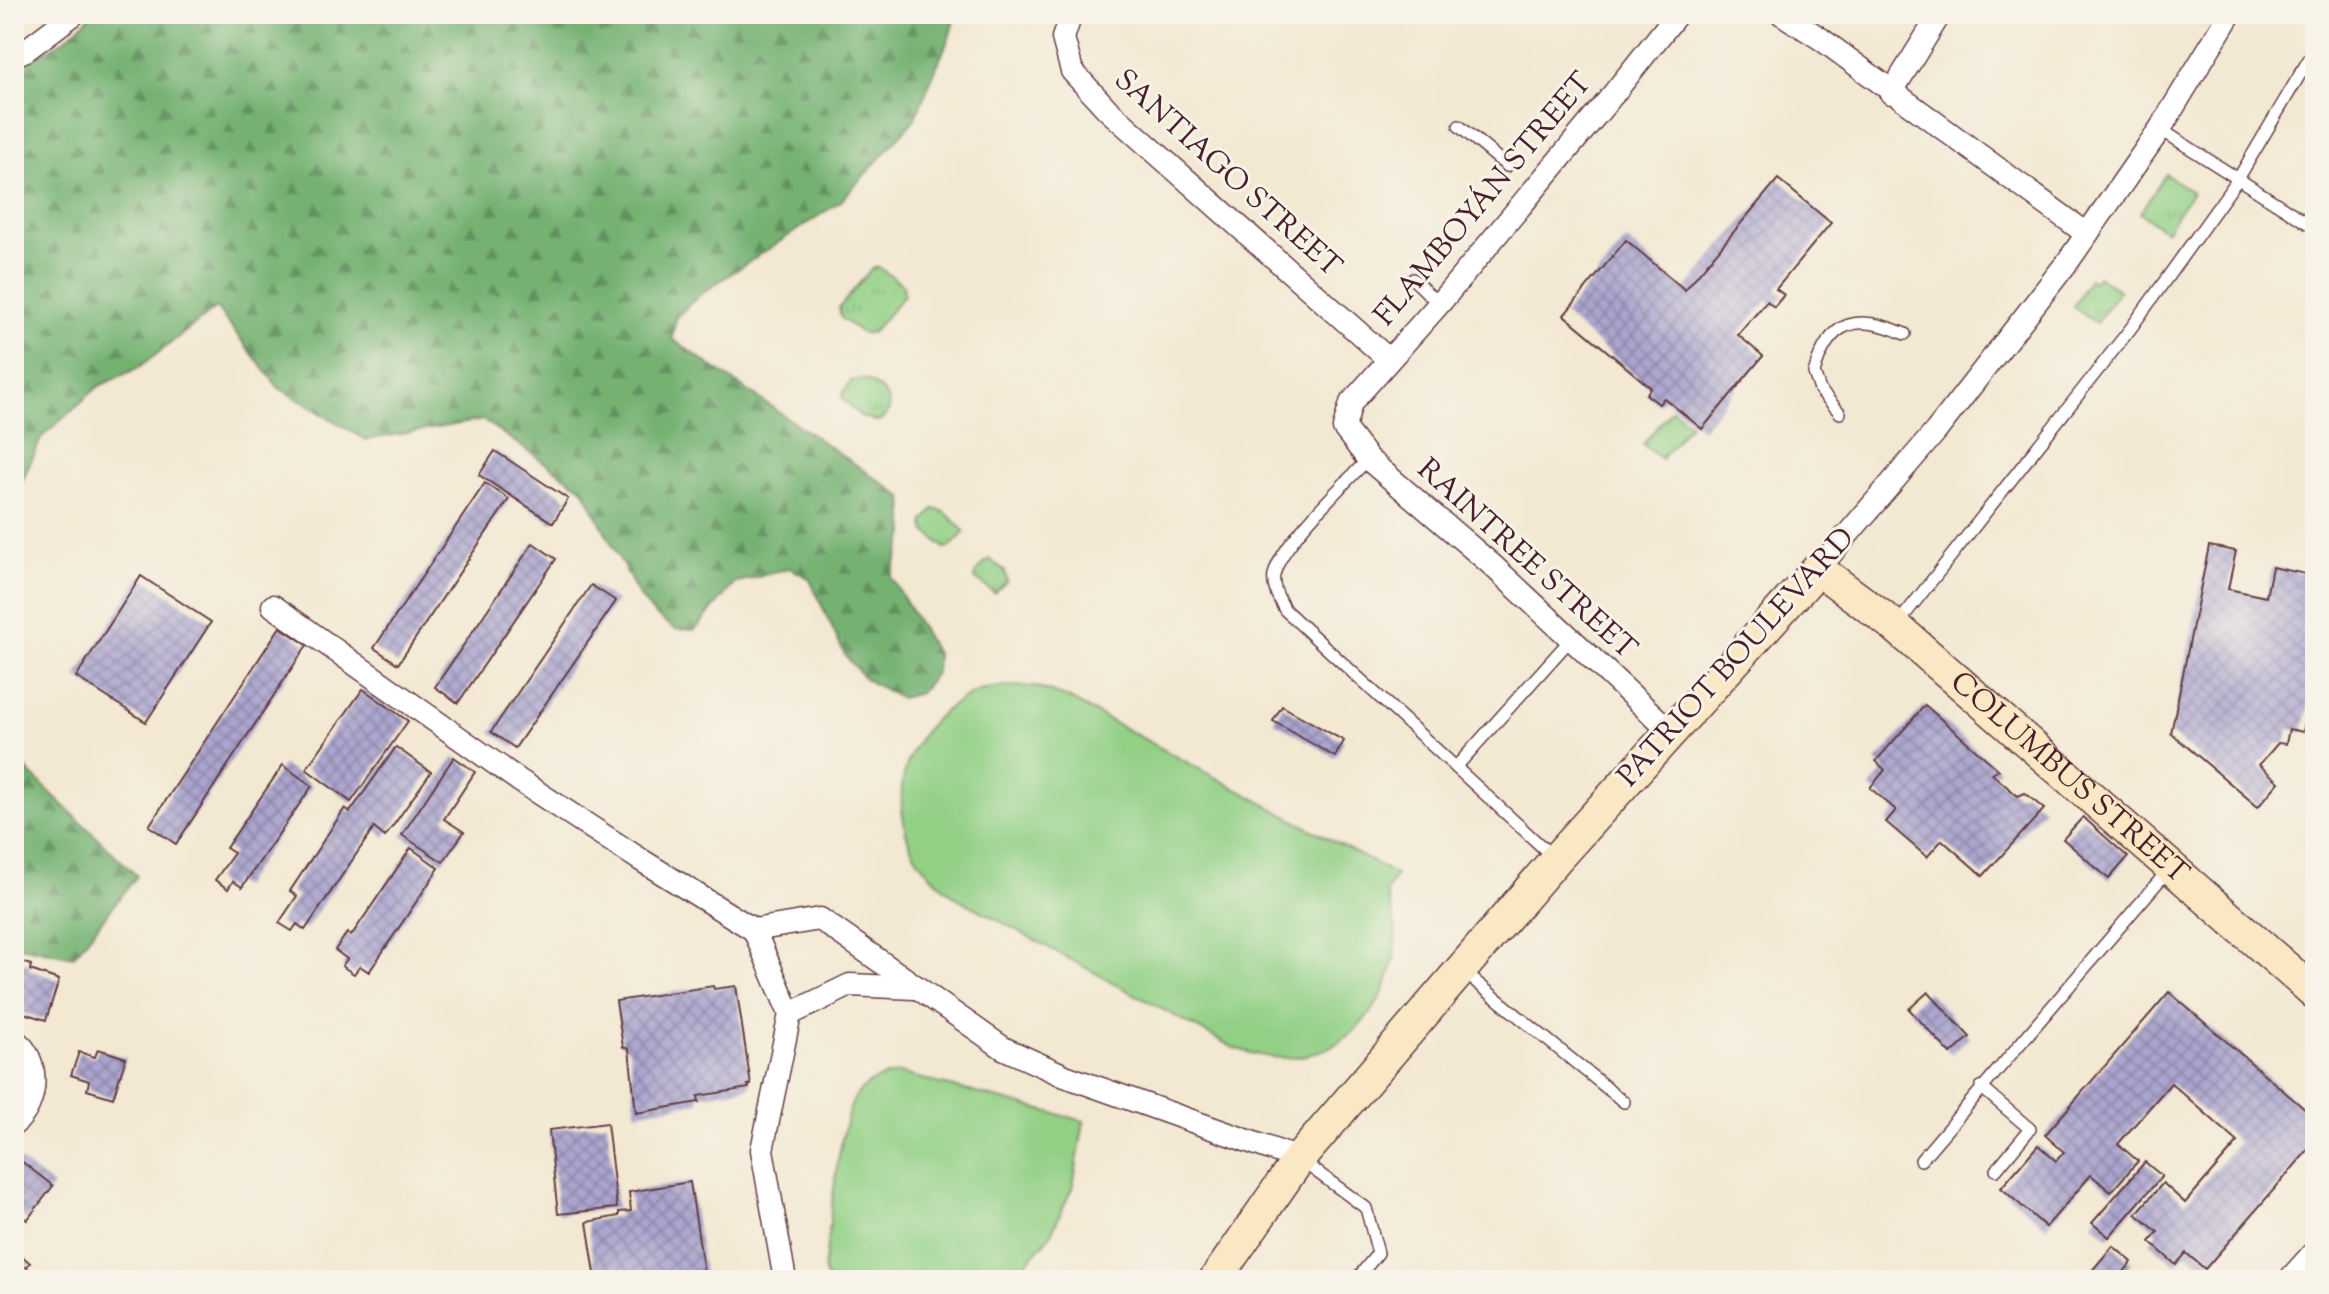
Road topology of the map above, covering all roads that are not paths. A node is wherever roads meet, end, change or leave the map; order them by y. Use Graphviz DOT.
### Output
graph roads {
  1 [pos="74,14"];
  2 [pos="1071,14"];
  3 [pos="1677,14"];
  4 [pos="1782,14"];
  5 [pos="1940,14"];
  6 [pos="2230,14"];
  7 [pos="2315,49"];
  8 [pos="14,55"];
  9 [pos="1891,93"];
  10 [pos="1459,126"];
  11 [pos="2160,129"];
  12 [pos="1507,166"];
  13 [pos="2238,179"];
  14 [pos="2315,228"];
  15 [pos="2087,234"];
  16 [pos="1413,279"];
  17 [pos="1439,304"];
  18 [pos="1905,334"];
  19 [pos="1388,359"];
  20 [pos="1840,413"];
  21 [pos="1344,428"];
  22 [pos="1368,459"];
  23 [pos="1818,569"];
  24 [pos="273,606"];
  25 [pos="1896,627"];
  26 [pos="1570,640"];
  27 [pos="1672,733"];
  28 [pos="1456,767"];
  29 [pos="1556,859"];
  30 [pos="2171,868"];
  31 [pos="754,930"];
  32 [pos="1461,970"];
  33 [pos="916,988"];
  34 [pos="2315,993"];
  35 [pos="790,1014"];
  36 [pos="14,1040"];
  37 [pos="1981,1087"];
  38 [pos="1624,1102"];
  39 [pos="14,1124"];
  40 [pos="1299,1159"];
  41 [pos="1921,1160"];
  42 [pos="1996,1170"];
  43 [pos="2315,1251"];
  44 [pos="785,1280"];
  45 [pos="1215,1280"];
  46 [pos="1356,1280"];
  47 [pos="2289,1280"];
  1 -- 8 [label="street"];
  2 -- 19 [label="street, SANTIAGO STREET"];
  3 -- 17 [label="street, FLAMBOYÁN STREET"];
  4 -- 9 [label="street"];
  5 -- 9 [label="street"];
  6 -- 11 [label="street, PATRIOT BOULEVARD"];
  7 -- 13 [label="lane"];
  9 -- 15 [label="street"];
  10 -- 12 [label="lane"];
  11 -- 13 [label="lane"];
  11 -- 15 [label="street, PATRIOT BOULEVARD"];
  13 -- 14 [label="lane"];
  13 -- 25 [label="lane"];
  15 -- 23 [label="street, PATRIOT BOULEVARD"];
  16 -- 17 [label="lane"];
  17 -- 19 [label="street, FLAMBOYÁN STREET"];
  18 -- 20 [label="lane"];
  19 -- 21 [label="street, FLAMBOYÁN STREET"];
  21 -- 22 [label="street, RAINTREE STREET"];
  22 -- 26 [label="street, RAINTREE STREET"];
  22 -- 28 [label="lane"];
  23 -- 25 [label="street, COLUMBUS STREET"];
  23 -- 27 [label="street, PATRIOT BOULEVARD"];
  24 -- 31 [label="street"];
  25 -- 30 [label="street, COLUMBUS STREET"];
  26 -- 27 [label="street, RAINTREE STREET"];
  26 -- 28 [label="lane"];
  27 -- 29 [label="street, PATRIOT BOULEVARD"];
  28 -- 29 [label="lane"];
  29 -- 32 [label="street, PATRIOT BOULEVARD"];
  30 -- 34 [label="street, COLUMBUS STREET"];
  30 -- 37 [label="lane"];
  31 -- 33 [label="street"];
  31 -- 35 [label="street"];
  32 -- 38 [label="lane"];
  32 -- 40 [label="street, PATRIOT BOULEVARD"];
  33 -- 35 [label="street"];
  33 -- 40 [label="street"];
  35 -- 44 [label="street"];
  36 -- 39 [label="street"];
  37 -- 41 [label="lane"];
  37 -- 42 [label="lane"];
  40 -- 45 [label="street, PATRIOT BOULEVARD"];
  40 -- 46 [label="lane"];
  43 -- 47 [label="street"];
}
